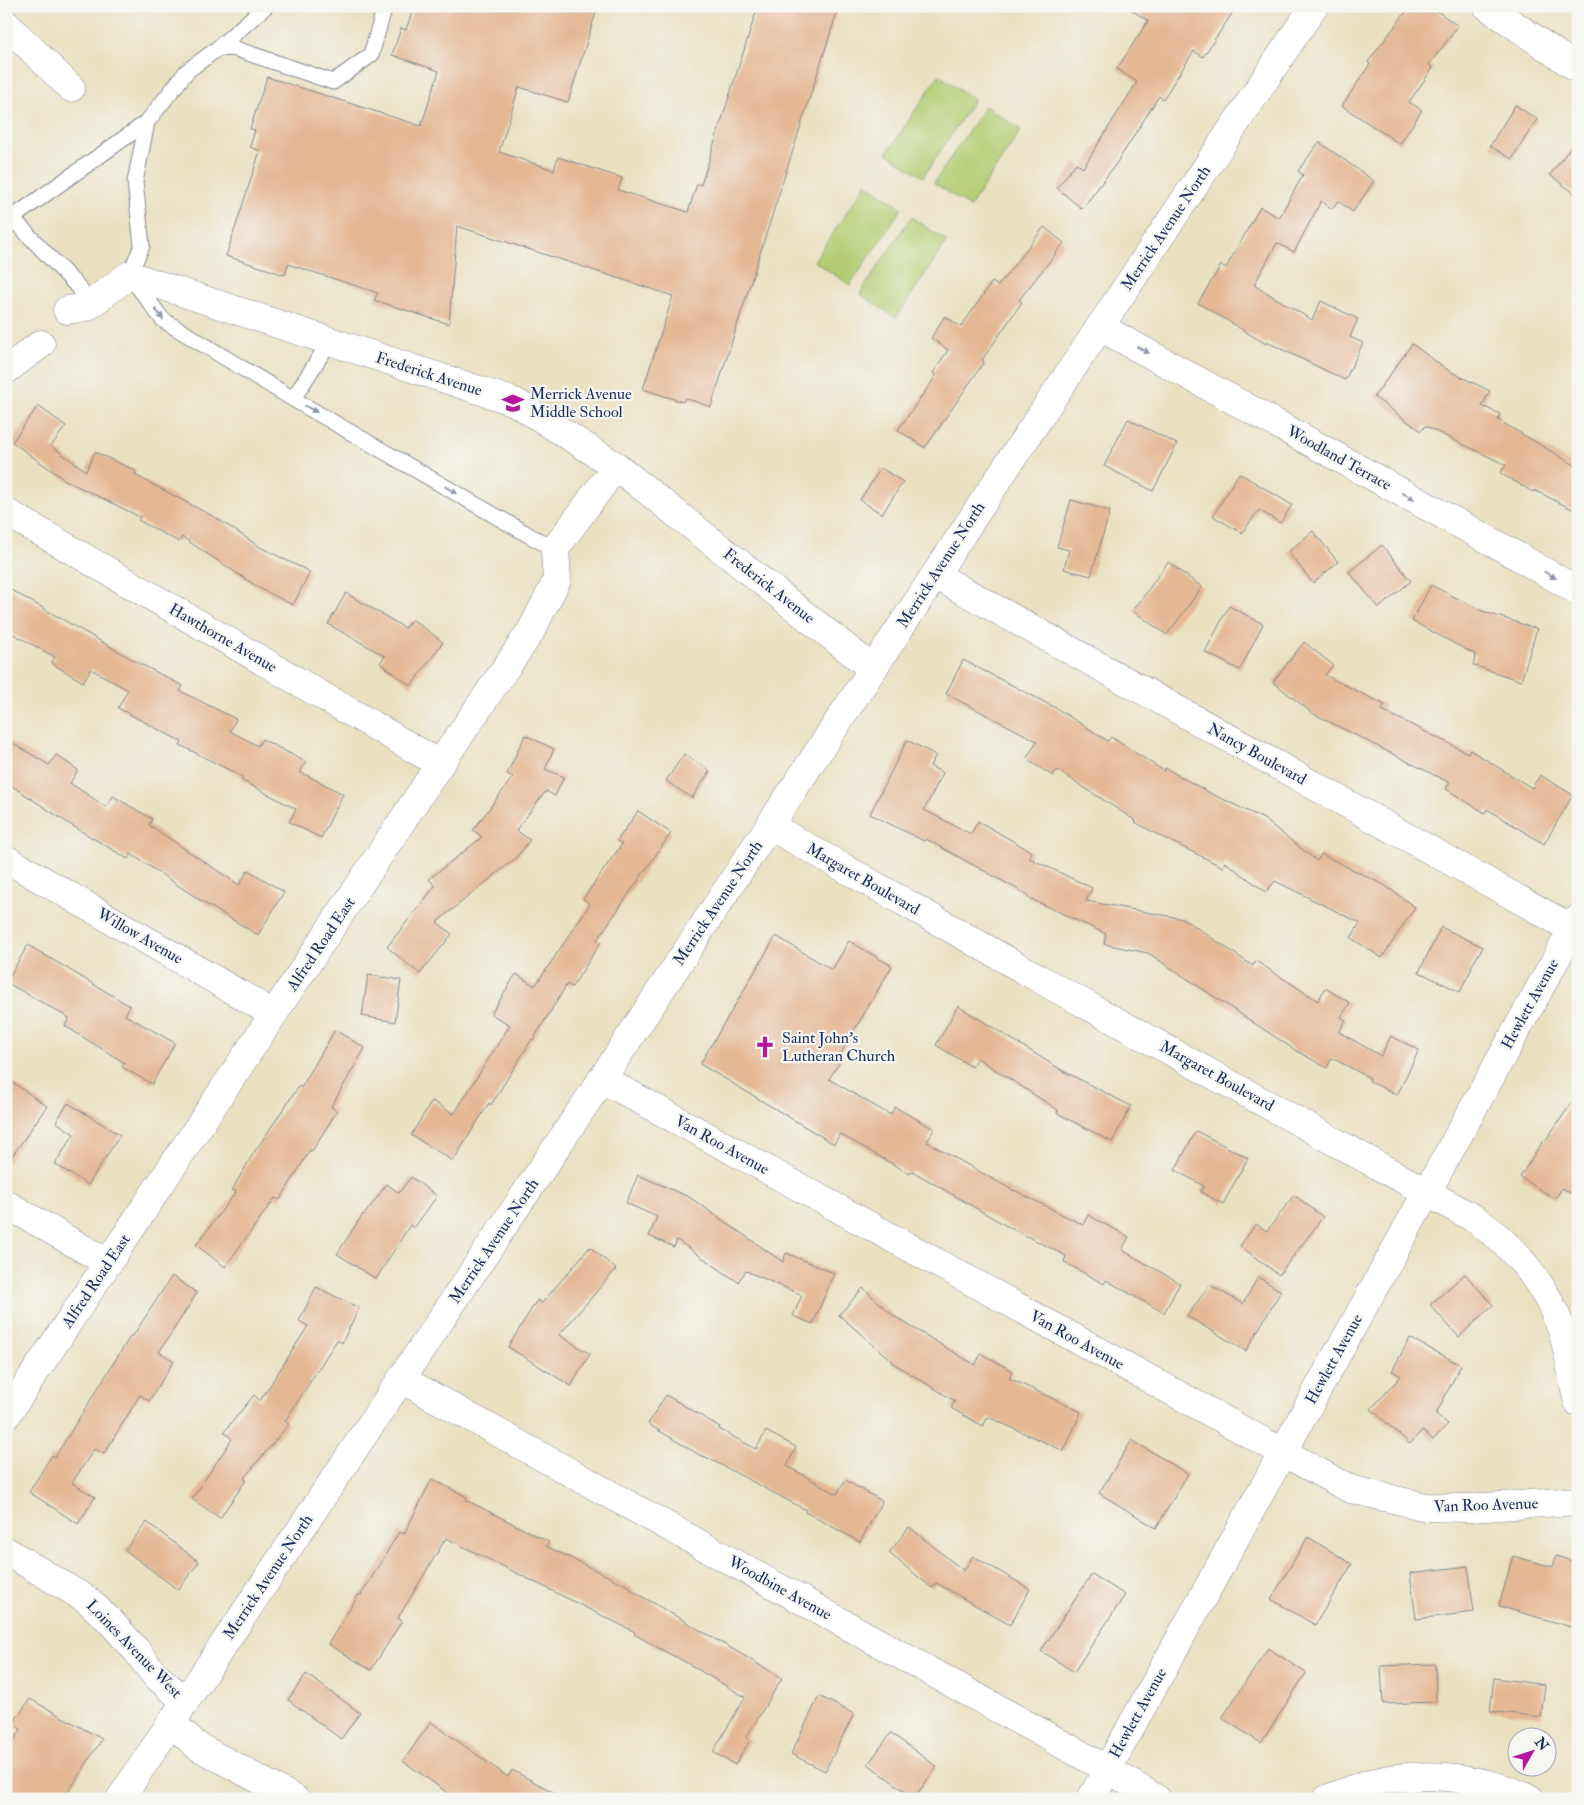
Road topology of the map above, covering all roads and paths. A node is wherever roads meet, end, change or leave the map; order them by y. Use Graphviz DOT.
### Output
graph roads {
  1 [pos="266,6"];
  2 [pos="385,6"];
  3 [pos="1314,6"];
  4 [pos="1487,6"];
  5 [pos="6,24"];
  6 [pos="217,49"];
  7 [pos="1578,70"];
  8 [pos="71,88"];
  9 [pos="147,122"];
  10 [pos="129,275"];
  11 [pos="77,309"];
  12 [pos="1100,327"];
  13 [pos="330,341"];
  14 [pos="41,344"];
  15 [pos="6,370"];
  16 [pos="293,399"];
  17 [pos="616,466"];
  18 [pos="6,512"];
  19 [pos="555,549"];
  20 [pos="936,575"];
  21 [pos="1578,591"];
  22 [pos="873,669"];
  23 [pos="440,764"];
  24 [pos="770,826"];
  25 [pos="6,859"];
  26 [pos="1576,927"];
  27 [pos="274,1014"];
  28 [pos="602,1080"];
  29 [pos="1427,1192"];
  30 [pos="6,1204"];
  31 [pos="108,1263"];
  32 [pos="401,1379"];
  33 [pos="1578,1402"];
  34 [pos="6,1416"];
  35 [pos="1282,1452"];
  36 [pos="1578,1500"];
  37 [pos="6,1552"];
  38 [pos="178,1712"];
  39 [pos="1107,1769"];
  40 [pos="120,1799"];
  41 [pos="294,1799"];
  42 [pos="1091,1799"];
  43 [pos="1157,1799"];
  44 [pos="1327,1799"];
  45 [pos="1530,1799"];
  1 -- 6 [label="lane"];
  2 -- 6 [label="lane"];
  3 -- 12 [label="street, Merrick Avenue North"];
  4 -- 7 [label="street"];
  5 -- 8 [label="street"];
  6 -- 9 [label="lane"];
  9 -- 10 [label="lane"];
  9 -- 11 [label="lane"];
  10 -- 11 [label="street"];
  10 -- 13 [label="street, Frederick Avenue"];
  10 -- 16 [label="lane, one-way"];
  12 -- 20 [label="street, Merrick Avenue North"];
  12 -- 21 [label="street, Woodland Terrace, one-way"];
  13 -- 16 [label="lane"];
  13 -- 17 [label="street, Frederick Avenue"];
  14 -- 15 [label="street"];
  16 -- 19 [label="lane, one-way"];
  17 -- 19 [label="street"];
  17 -- 22 [label="street, Frederick Avenue"];
  18 -- 23 [label="street, Hawthorne Avenue"];
  19 -- 23 [label="street, Alfred Road East"];
  20 -- 22 [label="street, Merrick Avenue North"];
  20 -- 26 [label="street, Nancy Boulevard"];
  22 -- 24 [label="street, Merrick Avenue North"];
  23 -- 27 [label="street, Alfred Road East"];
  24 -- 28 [label="street, Merrick Avenue North"];
  24 -- 29 [label="street, Margaret Boulevard"];
  25 -- 27 [label="street, Willow Avenue"];
  26 -- 29 [label="street, Hewlett Avenue"];
  27 -- 31 [label="street, Alfred Road East"];
  28 -- 32 [label="street, Merrick Avenue North"];
  28 -- 35 [label="street, Van Roo Avenue"];
  29 -- 33 [label="street, Margaret Boulevard"];
  29 -- 35 [label="street, Hewlett Avenue"];
  30 -- 31 [label="street"];
  31 -- 34 [label="street, Alfred Road East"];
  32 -- 38 [label="street, Merrick Avenue North"];
  32 -- 39 [label="street, Woodbine Avenue"];
  35 -- 36 [label="street, Van Roo Avenue"];
  35 -- 39 [label="street, Hewlett Avenue"];
  37 -- 38 [label="street, Loines Avenue West"];
  38 -- 40 [label="street, Merrick Avenue North"];
  38 -- 41 [label="street, Loines Avenue West"];
  39 -- 42 [label="street, Hewlett Avenue"];
  39 -- 43 [label="street, Woodbine Avenue"];
  44 -- 45 [label="street"];
}
